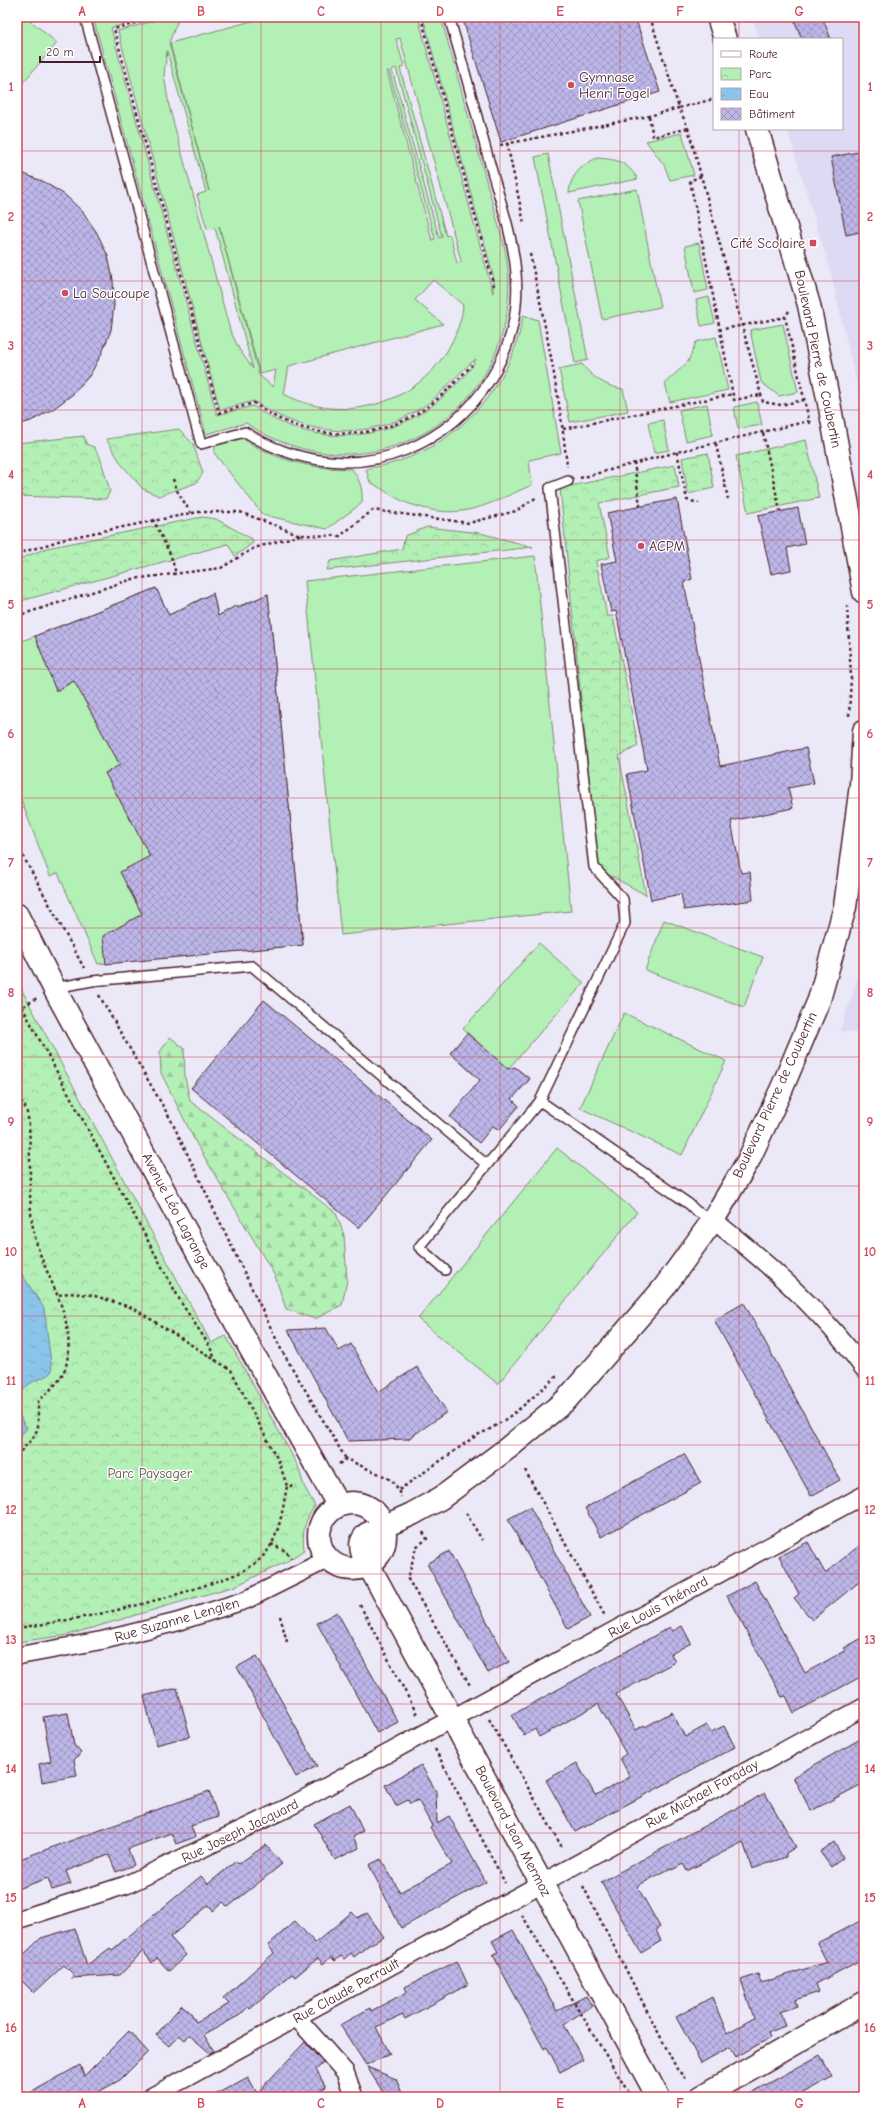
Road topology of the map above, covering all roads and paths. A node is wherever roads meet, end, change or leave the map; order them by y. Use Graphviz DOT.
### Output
graph roads {
  1 [pos="85,17"];
  2 [pos="152,17"];
  3 [pos="421,17"];
  4 [pos="449,17"];
  5 [pos="650,17"];
  6 [pos="718,17"];
  7 [pos="725,38"];
  8 [pos="713,99"];
  9 [pos="679,108"];
  10 [pos="649,116"];
  11 [pos="688,128"];
  12 [pos="757,130"];
  13 [pos="507,143"];
  14 [pos="485,148"];
  15 [pos="701,176"];
  16 [pos="525,230"];
  17 [pos="530,253"];
  18 [pos="494,286"];
  19 [pos="790,309"];
  20 [pos="785,317"];
  21 [pos="742,326"];
  22 [pos="719,330"];
  23 [pos="472,365"];
  24 [pos="733,394"];
  25 [pos="760,395"];
  26 [pos="804,400"];
  27 [pos="809,422"];
  28 [pos="563,429"];
  29 [pos="811,429"];
  30 [pos="763,433"];
  31 [pos="716,444"];
  32 [pos="677,452"];
  33 [pos="634,462"];
  34 [pos="173,479"];
  35 [pos="568,481"];
  36 [pos="550,488"];
  37 [pos="728,499"];
  38 [pos="699,503"];
  39 [pos="640,506"];
  40 [pos="780,511"];
  41 [pos="191,513"];
  42 [pos="153,519"];
  43 [pos="300,535"];
  44 [pos="17,554"];
  45 [pos="176,574"];
  46 [pos="856,596"];
  47 [pos="17,616"];
  48 [pos="857,724"];
  49 [pos="17,845"];
  50 [pos="17,915"];
  51 [pos="92,981"];
  52 [pos="54,988"];
  53 [pos="22,1006"];
  54 [pos="17,1096"];
  55 [pos="540,1100"];
  56 [pos="487,1165"];
  57 [pos="713,1220"];
  58 [pos="446,1270"];
  59 [pos="59,1295"];
  60 [pos="216,1361"];
  61 [pos="864,1369"];
  62 [pos="560,1373"];
  63 [pos="17,1455"];
  64 [pos="346,1459"];
  65 [pos="336,1466"];
  66 [pos="525,1470"];
  67 [pos="287,1486"];
  68 [pos="296,1486"];
  69 [pos="864,1495"];
  70 [pos="338,1505"];
  71 [pos="466,1513"];
  72 [pos="384,1526"];
  73 [pos="482,1540"];
  74 [pos="271,1544"];
  75 [pos="291,1559"];
  76 [pos="328,1559"];
  77 [pos="368,1565"];
  78 [pos="280,1616"];
  79 [pos="17,1628"];
  80 [pos="613,1632"];
  81 [pos="287,1642"];
  82 [pos="17,1656"];
  83 [pos="864,1707"];
  84 [pos="452,1718"];
  85 [pos="541,1882"];
  86 [pos="583,1886"];
  87 [pos="519,1910"];
  88 [pos="17,1920"];
  89 [pos="864,2003"];
  90 [pos="298,2018"];
  91 [pos="684,2078"];
  92 [pos="151,2097"];
  93 [pos="354,2097"];
  94 [pos="631,2097"];
  95 [pos="658,2097"];
  96 [pos="701,2097"];
  1 -- 14 [label="lane"];
  2 -- 23 [label="path"];
  3 -- 18 [label="path"];
  4 -- 14 [label="lane"];
  5 -- 9 [label="path"];
  6 -- 7 [label="street"];
  8 -- 9 [label="path"];
  9 -- 10 [label="path"];
  9 -- 11 [label="path"];
  10 -- 11 [label="path"];
  10 -- 13 [label="path"];
  11 -- 15 [label="path"];
  12 -- 46 [label="street, Boulevard Pierre de Coubertin"];
  13 -- 14 [label="path"];
  13 -- 16 [label="path"];
  15 -- 21 [label="path"];
  15 -- 22 [label="path"];
  17 -- 28 [label="path"];
  19 -- 20 [label="path"];
  20 -- 21 [label="path"];
  20 -- 26 [label="path"];
  21 -- 22 [label="path"];
  21 -- 25 [label="path"];
  22 -- 24 [label="path"];
  24 -- 25 [label="path"];
  24 -- 28 [label="path"];
  25 -- 26 [label="path"];
  26 -- 27 [label="path"];
  27 -- 29 [label="path"];
  27 -- 30 [label="path"];
  28 -- 35 [label="path"];
  30 -- 31 [label="path"];
  30 -- 40 [label="path"];
  31 -- 32 [label="path"];
  31 -- 37 [label="path"];
  32 -- 33 [label="path"];
  32 -- 38 [label="path"];
  33 -- 35 [label="path"];
  33 -- 39 [label="path"];
  34 -- 41 [label="path"];
  35 -- 36 [label="lane"];
  36 -- 43 [label="path"];
  36 -- 55 [label="lane"];
  41 -- 42 [label="path"];
  41 -- 43 [label="path"];
  42 -- 44 [label="path"];
  42 -- 45 [label="path"];
  43 -- 45 [label="path"];
  45 -- 47 [label="path"];
  46 -- 48 [label="path"];
  48 -- 57 [label="street, Boulevard Pierre de Coubertin"];
  49 -- 51 [label="path"];
  50 -- 52 [label="street, Avenue Léo Lagrange"];
  51 -- 52 [label="lane"];
  51 -- 56 [label="lane"];
  51 -- 64 [label="path"];
  52 -- 70 [label="street, Avenue Léo Lagrange"];
  53 -- 60 [label="path"];
  54 -- 59 [label="path"];
  55 -- 56 [label="lane"];
  55 -- 57 [label="lane"];
  56 -- 58 [label="lane"];
  57 -- 61 [label="street"];
  57 -- 72 [label="street, Boulevard Pierre de Coubertin"];
  59 -- 60 [label="path"];
  59 -- 63 [label="path"];
  60 -- 67 [label="path"];
  62 -- 64 [label="path"];
  64 -- 65 [label="path"];
  66 -- 80 [label="path"];
  67 -- 68 [label="path"];
  67 -- 74 [label="path"];
  69 -- 80 [label="street, Rue Louis Thénard"];
  70 -- 72 [label="street"];
  70 -- 76 [label="street"];
  71 -- 73 [label="path"];
  72 -- 77 [label="street, Boulevard Pierre de Coubertin"];
  74 -- 75 [label="path"];
  74 -- 79 [label="path"];
  76 -- 77 [label="street"];
  76 -- 82 [label="street, Rue Suzanne Lenglen"];
  77 -- 84 [label="street, Boulevard Jean Mermoz"];
  78 -- 81 [label="path"];
  80 -- 84 [label="street, Rue Louis Thénard"];
  83 -- 85 [label="street, Rue Michael Faraday"];
  84 -- 85 [label="street, Boulevard Jean Mermoz"];
  84 -- 88 [label="street, Rue Joseph Jacquard"];
  85 -- 90 [label="street, Rue Claude Perrault"];
  85 -- 95 [label="street, Boulevard Jean Mermoz"];
  86 -- 91 [label="path"];
  87 -- 94 [label="path"];
  89 -- 96 [label="street"];
  90 -- 92 [label="street, Rue Claude Perrault"];
  90 -- 93 [label="street"];
}
